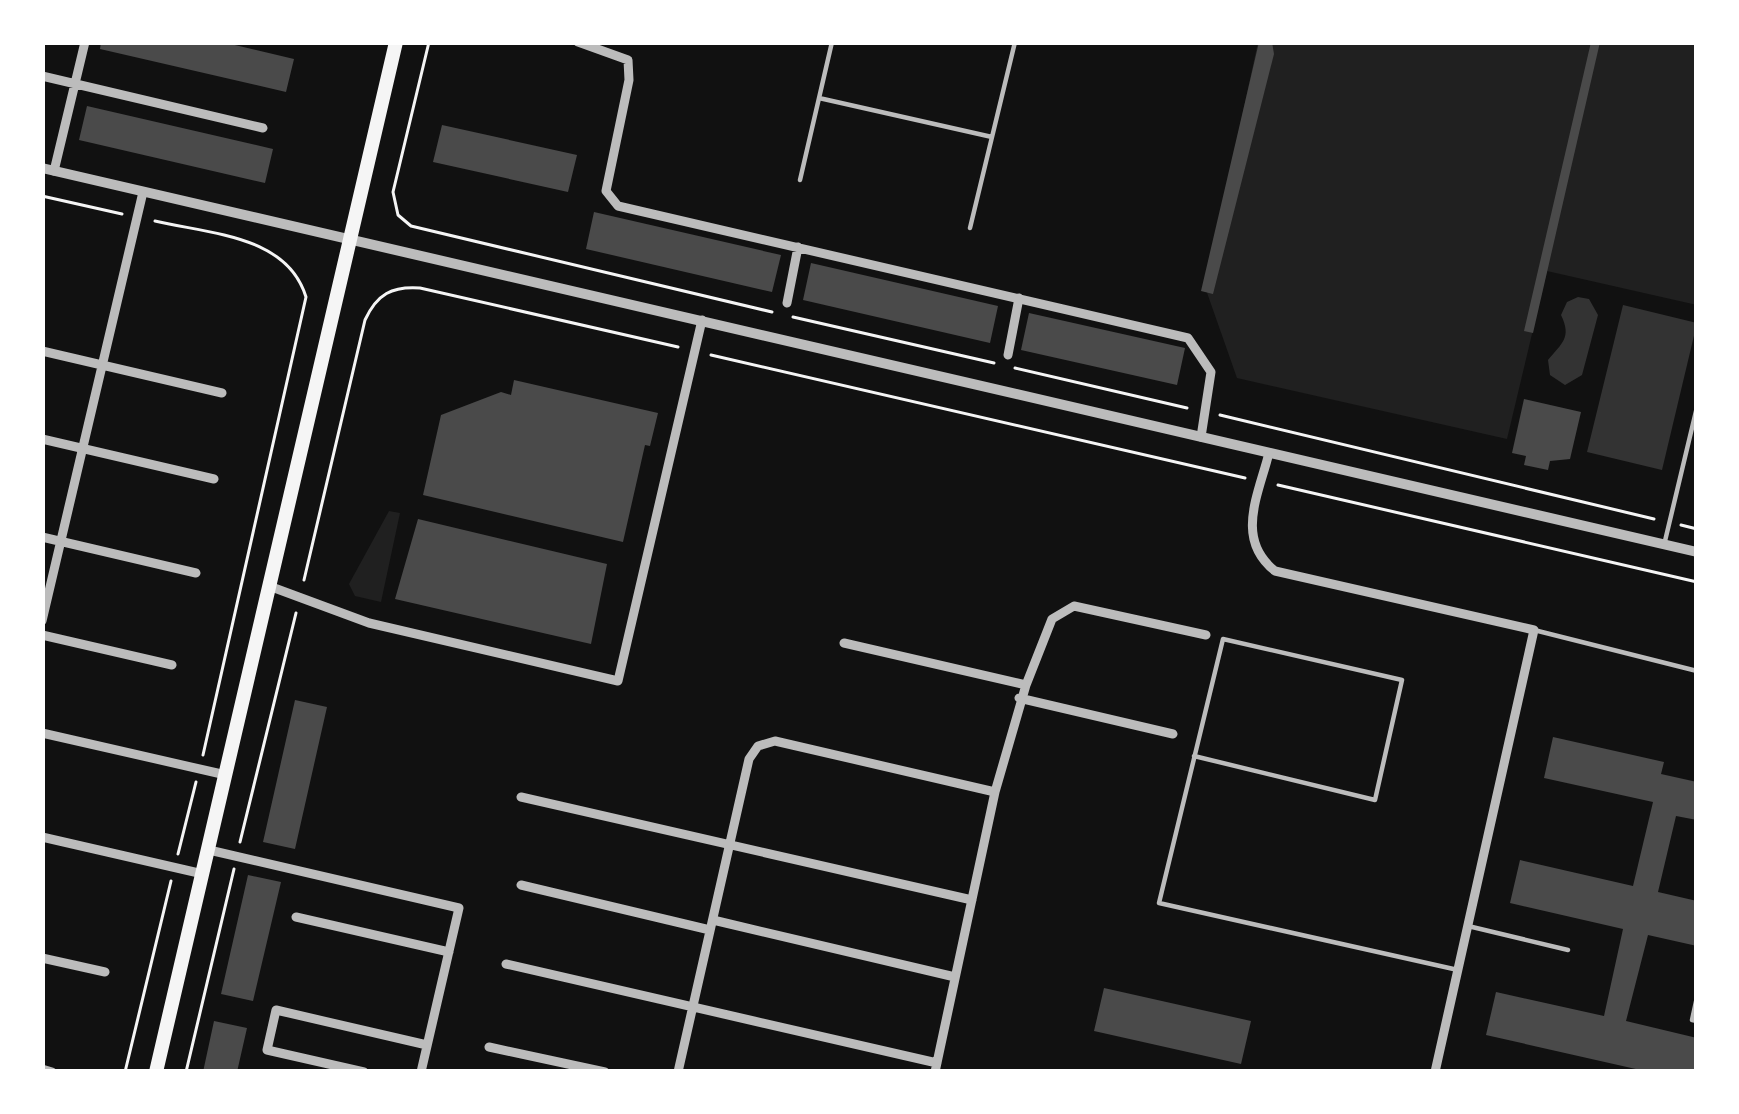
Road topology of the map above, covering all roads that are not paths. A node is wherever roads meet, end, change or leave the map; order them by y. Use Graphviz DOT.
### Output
graph roads {
  1 [pos="85,42"];
  2 [pos="396,42"];
  3 [pos="578,42"];
  4 [pos="832,42"];
  5 [pos="1015,42"];
  6 [pos="42,76"];
  7 [pos="75,83"];
  8 [pos="819,98"];
  9 [pos="263,128"];
  10 [pos="992,136"];
  11 [pos="48,170"];
  12 [pos="800,180"];
  13 [pos="142,192"];
  14 [pos="970,229"];
  15 [pos="350,241"];
  16 [pos="798,247"];
  17 [pos="1019,298"];
  18 [pos="787,303"];
  19 [pos="702,320"];
  20 [pos="42,351"];
  21 [pos="1008,356"];
  22 [pos="102,365"];
  23 [pos="223,393"];
  24 [pos="1697,406"];
  25 [pos="1201,437"];
  26 [pos="42,439"];
  27 [pos="82,448"];
  28 [pos="1269,453"];
  29 [pos="214,479"];
  30 [pos="42,537"];
  31 [pos="61,542"];
  32 [pos="1664,545"];
  33 [pos="1697,553"];
  34 [pos="196,573"];
  35 [pos="269,586"];
  36 [pos="42,621"];
  37 [pos="1534,630"];
  38 [pos="42,635"];
  39 [pos="1206,635"];
  40 [pos="844,643"];
  41 [pos="172,665"];
  42 [pos="1697,671"];
  43 [pos="1026,685"];
  44 [pos="1019,698"];
  45 [pos="42,734"];
  46 [pos="1173,734"];
  47 [pos="1194,756"];
  48 [pos="226,775"];
  49 [pos="995,792"];
  50 [pos="520,797"];
  51 [pos="42,837"];
  52 [pos="729,846"];
  53 [pos="208,850"];
  54 [pos="203,874"];
  55 [pos="520,885"];
  56 [pos="972,900"];
  57 [pos="296,917"];
  58 [pos="711,925"];
  59 [pos="1468,926"];
  60 [pos="1568,950"];
  61 [pos="449,952"];
  62 [pos="42,958"];
  63 [pos="506,964"];
  64 [pos="1458,970"];
  65 [pos="105,972"];
  66 [pos="955,977"];
  67 [pos="1697,997"];
  68 [pos="693,1007"];
  69 [pos="1697,1021"];
  70 [pos="428,1045"];
  71 [pos="489,1047"];
  72 [pos="936,1067"];
  73 [pos="42,1070"];
  74 [pos="52,1072"];
  75 [pos="156,1072"];
  76 [pos="364,1072"];
  77 [pos="421,1072"];
  78 [pos="605,1072"];
  79 [pos="679,1072"];
  80 [pos="1435,1072"];
  1 -- 7 [label="street"];
  2 -- 15 [label="main road"];
  3 -- 16 [label="street"];
  4 -- 8 [label="lane"];
  5 -- 10 [label="lane"];
  6 -- 7 [label="street"];
  7 -- 9 [label="street"];
  7 -- 11 [label="street"];
  8 -- 10 [label="lane"];
  8 -- 12 [label="lane"];
  10 -- 14 [label="lane"];
  11 -- 13 [label="street"];
  13 -- 15 [label="street"];
  13 -- 22 [label="street"];
  15 -- 19 [label="street"];
  15 -- 35 [label="main road"];
  16 -- 17 [label="street"];
  16 -- 18 [label="street"];
  17 -- 21 [label="street"];
  17 -- 25 [label="street"];
  19 -- 25 [label="street"];
  19 -- 35 [label="street"];
  20 -- 22 [label="street"];
  22 -- 23 [label="street"];
  22 -- 27 [label="street"];
  24 -- 32 [label="lane"];
  25 -- 28 [label="street"];
  26 -- 27 [label="street"];
  27 -- 29 [label="street"];
  27 -- 31 [label="street"];
  28 -- 32 [label="street"];
  28 -- 37 [label="street"];
  30 -- 31 [label="street"];
  31 -- 34 [label="street"];
  31 -- 36 [label="street"];
  32 -- 33 [label="street"];
  35 -- 48 [label="main road"];
  37 -- 42 [label="lane"];
  37 -- 59 [label="street"];
  38 -- 41 [label="street"];
  39 -- 43 [label="street"];
  40 -- 43 [label="street"];
  43 -- 44 [label="street"];
  44 -- 46 [label="street"];
  44 -- 49 [label="street"];
  45 -- 48 [label="street"];
  47 -- 47 [label="lane"];
  47 -- 64 [label="lane"];
  48 -- 53 [label="main road"];
  49 -- 52 [label="street"];
  49 -- 56 [label="street"];
  50 -- 52 [label="street"];
  51 -- 54 [label="street"];
  52 -- 56 [label="street"];
  52 -- 58 [label="street"];
  53 -- 54 [label="main road"];
  53 -- 61 [label="street"];
  54 -- 75 [label="main road"];
  55 -- 58 [label="street"];
  56 -- 66 [label="street"];
  57 -- 61 [label="street"];
  58 -- 66 [label="street"];
  58 -- 68 [label="street"];
  59 -- 60 [label="lane"];
  59 -- 64 [label="street"];
  61 -- 70 [label="street"];
  62 -- 65 [label="street"];
  63 -- 68 [label="street"];
  64 -- 80 [label="street"];
  66 -- 72 [label="street"];
  67 -- 69 [label="lane"];
  68 -- 72 [label="street"];
  68 -- 79 [label="street"];
  70 -- 76 [label="street"];
  70 -- 77 [label="street"];
  71 -- 78 [label="street"];
  73 -- 74 [label="street"];
}
